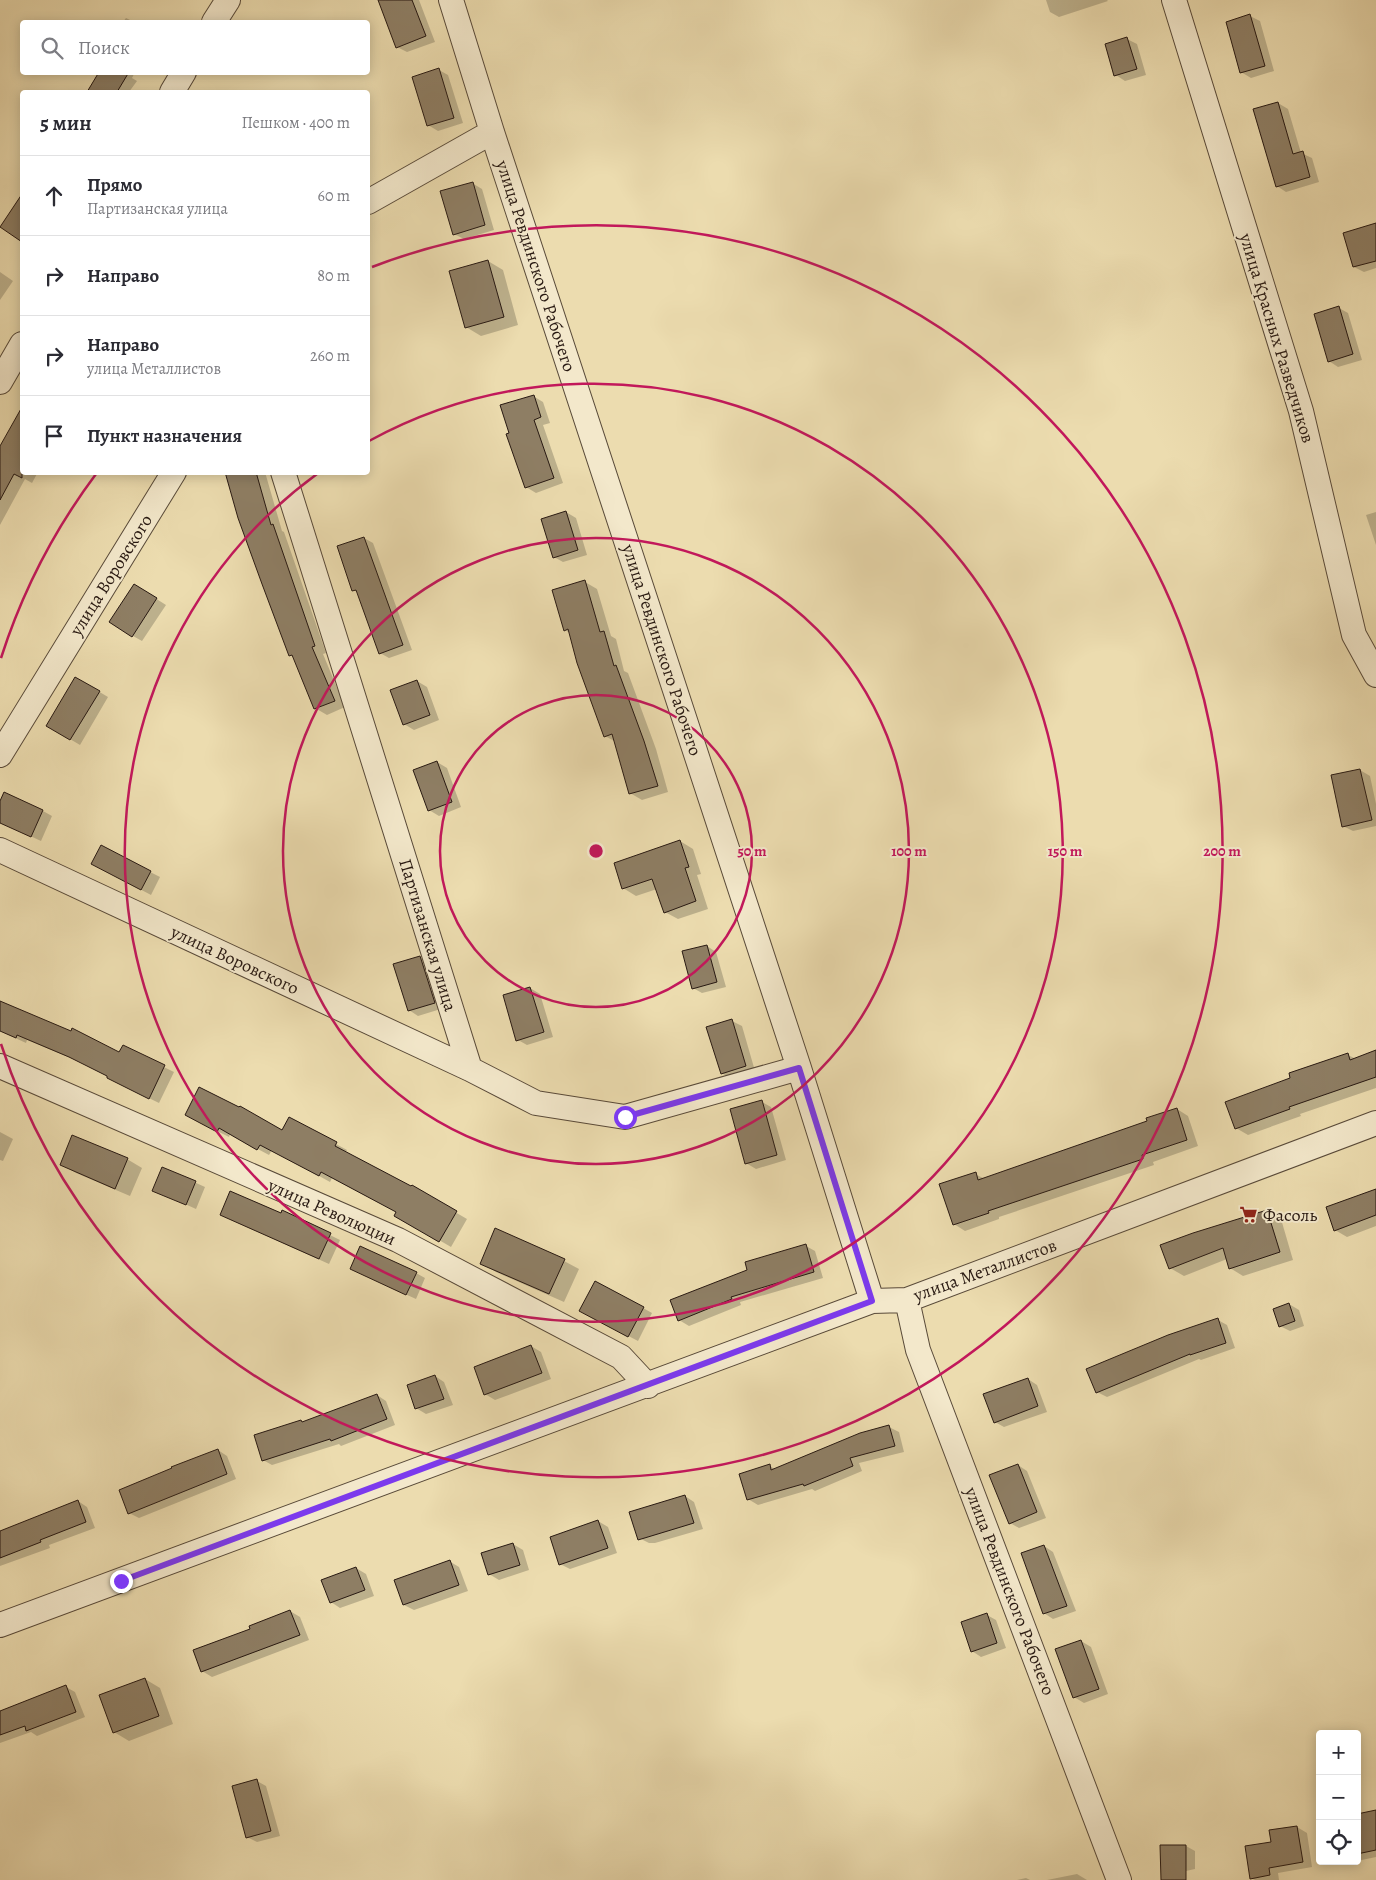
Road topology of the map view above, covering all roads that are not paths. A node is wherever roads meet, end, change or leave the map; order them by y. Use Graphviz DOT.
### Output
graph roads {
  1 [pos="228,0"];
  2 [pos="451,0"];
  3 [pos="1174,0"];
  4 [pos="215,20"];
  5 [pos="182,75"];
  6 [pos="173,90"];
  7 [pos="492,132"];
  8 [pos="370,201"];
  9 [pos="20,347"];
  10 [pos="0,382"];
  11 [pos="172,475"];
  12 [pos="284,475"];
  13 [pos="1376,675"];
  14 [pos="0,755"];
  15 [pos="0,850"];
  16 [pos="0,1066"];
  17 [pos="799,1068"];
  18 [pos="470,1070"];
  19 [pos="1376,1123"];
  20 [pos="906,1300"];
  21 [pos="872,1301"];
  22 [pos="648,1386"];
  23 [pos="0,1625"];
  24 [pos="1119,1880"];
  1 -- 4 [label="street"];
  2 -- 7 [label="street, улица Ревдинского Рабочего"];
  3 -- 13 [label="street, улица Красных Разведчиков"];
  5 -- 6 [label="street"];
  7 -- 8 [label="street"];
  7 -- 17 [label="street, улица Ревдинского Рабочего"];
  9 -- 10 [label="street"];
  11 -- 14 [label="street, улица Воровского"];
  12 -- 18 [label="street, Партизанская улица"];
  15 -- 18 [label="street, улица Воровского"];
  16 -- 22 [label="street, улица Революции"];
  17 -- 18 [label="street"];
  17 -- 21 [label="street, улица Ревдинского Рабочего"];
  19 -- 20 [label="street, улица Металлистов"];
  20 -- 21 [label="street, улица Металлистов"];
  20 -- 24 [label="street, улица Ревдинского Рабочего"];
  21 -- 22 [label="street, улица Металлистов"];
  22 -- 23 [label="street, улица Металлистов"];
}
